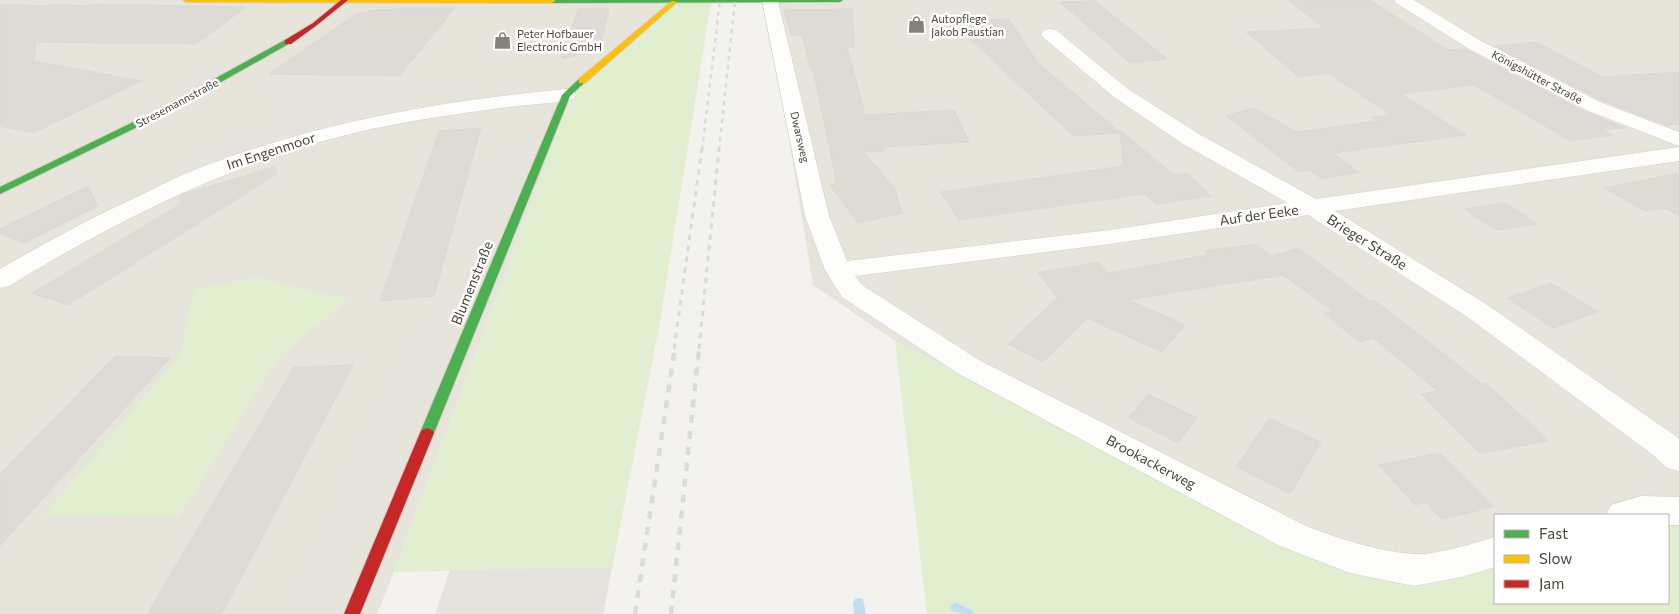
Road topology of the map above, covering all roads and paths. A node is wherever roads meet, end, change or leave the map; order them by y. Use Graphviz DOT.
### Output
graph roads {
  1 [pos="186,0"];
  2 [pos="840,0"];
  3 [pos="1402,0"];
  4 [pos="320,1"];
  5 [pos="344,1"];
  6 [pos="783,1"];
  7 [pos="674,2"];
  8 [pos="304,14"];
  9 [pos="1050,34"];
  10 [pos="263,42"];
  11 [pos="566,95"];
  12 [pos="1679,140"];
  13 [pos="1679,154"];
  14 [pos="0,178"];
  15 [pos="0,191"];
  16 [pos="1314,208"];
  17 [pos="838,270"];
  18 [pos="0,280"];
  19 [pos="1679,459"];
  20 [pos="1679,511"];
  21 [pos="1627,514"];
  22 [pos="1494,552"];
  23 [pos="352,614"];
  1 -- 4 [label="street"];
  2 -- 6 [label="street"];
  3 -- 12 [label="street, Königshütter Straße"];
  4 -- 5 [label="street"];
  4 -- 8 [label="street"];
  5 -- 7 [label="street"];
  5 -- 15 [label="street, Stresemannstraße"];
  6 -- 7 [label="street"];
  6 -- 17 [label="street, Dwarsweg"];
  7 -- 11 [label="street, Blumenstraße"];
  9 -- 16 [label="street, Brieger Straße"];
  10 -- 14 [label="street, Stresemannstraße"];
  11 -- 18 [label="street, Im Engenmoor"];
  11 -- 23 [label="street, Blumenstraße"];
  13 -- 16 [label="street, Auf der Eeke"];
  16 -- 17 [label="street, Auf der Eeke"];
  16 -- 19 [label="street, Brieger Straße"];
  17 -- 22 [label="street, Brookackerweg"];
  20 -- 21 [label="street"];
}
